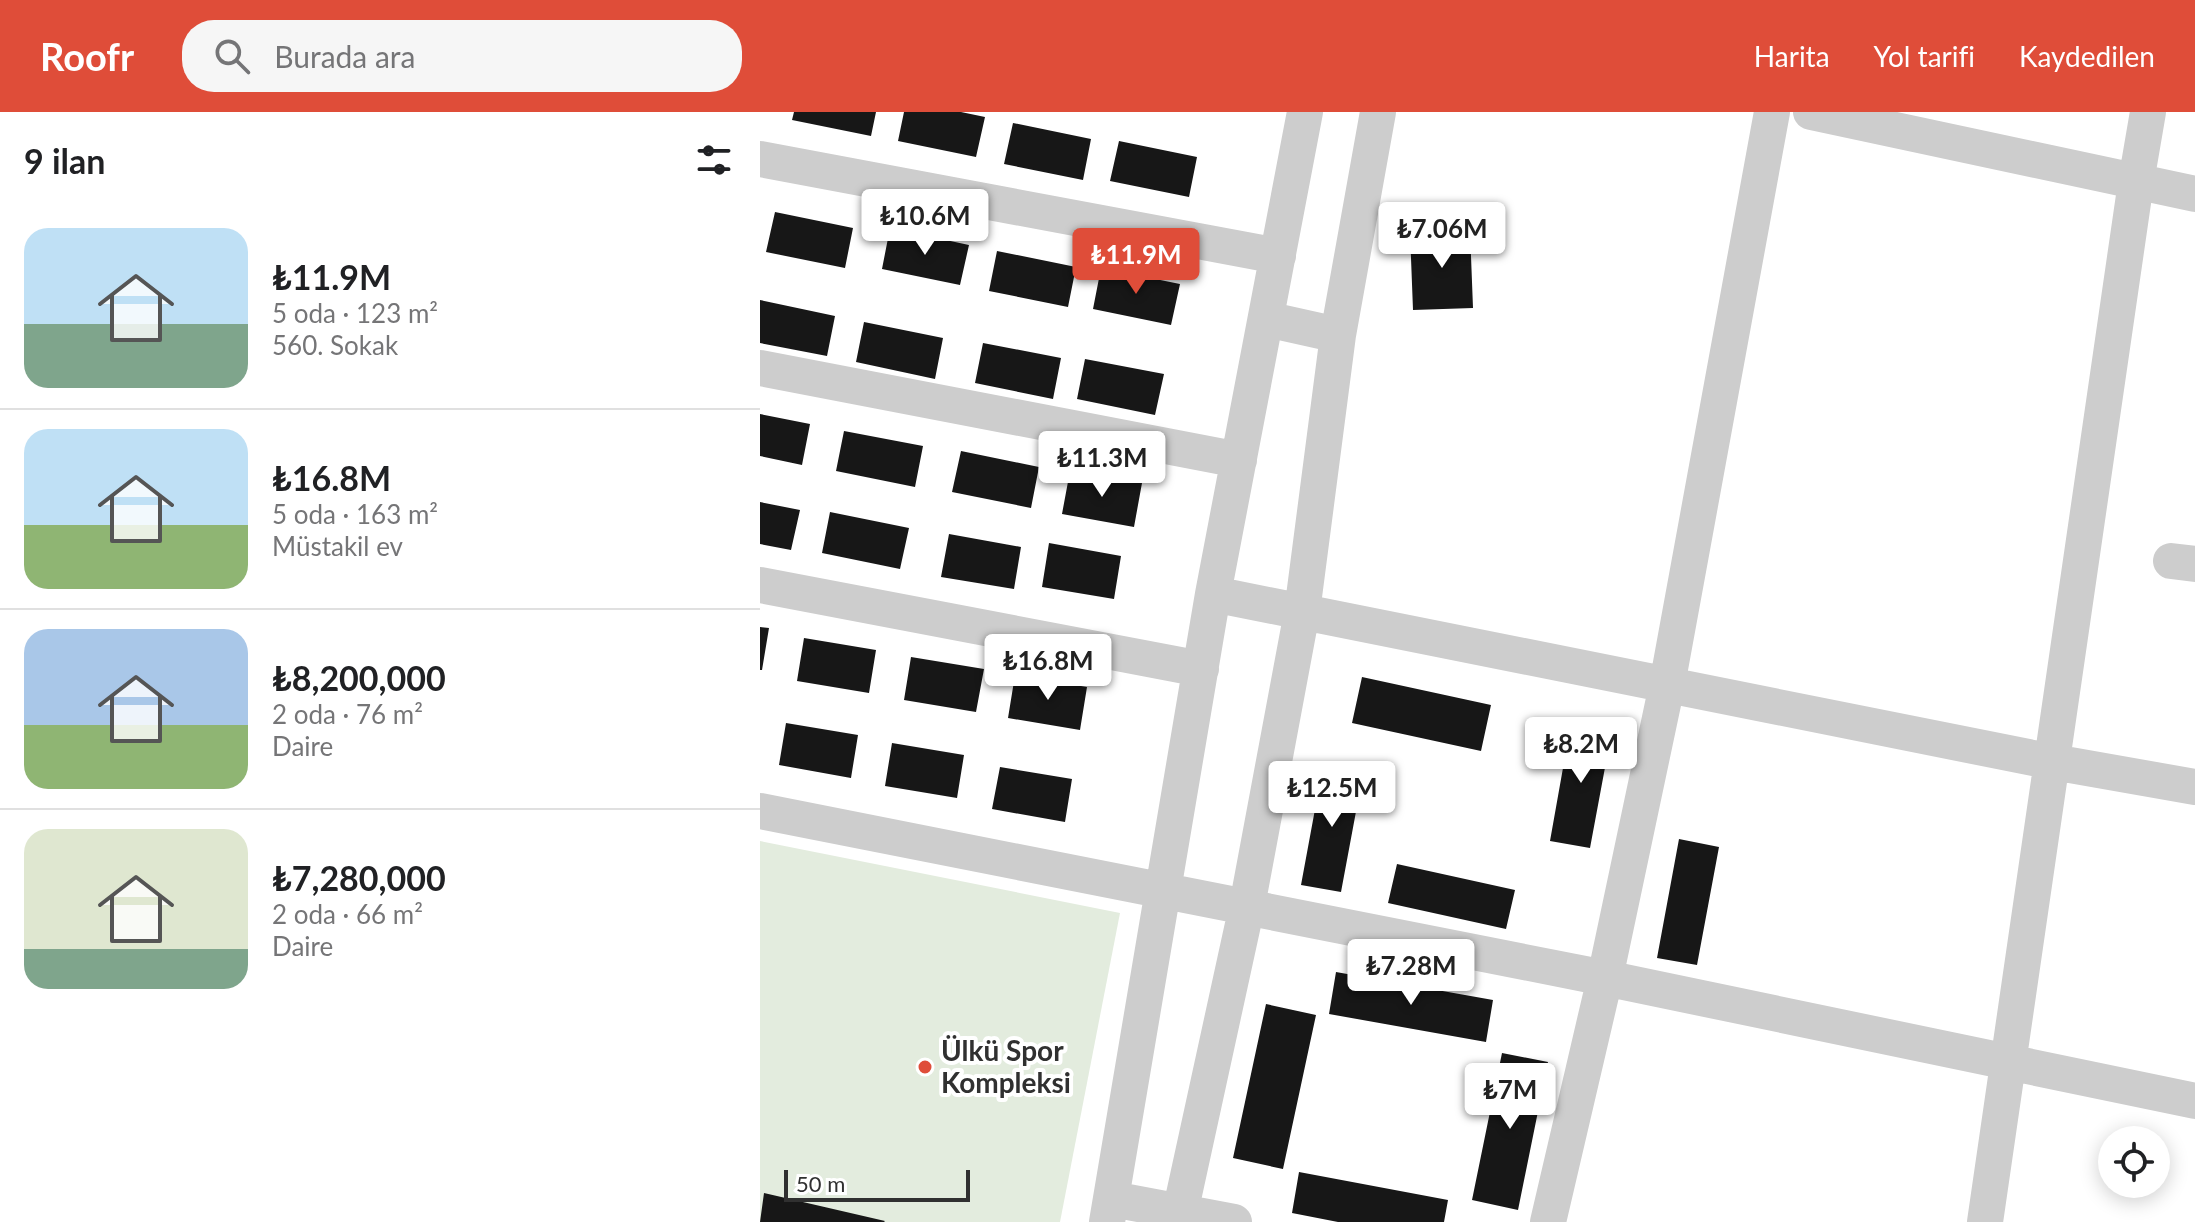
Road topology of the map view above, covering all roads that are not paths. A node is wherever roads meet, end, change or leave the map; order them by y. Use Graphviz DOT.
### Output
graph roads {
  1 [pos="1305,112"];
  2 [pos="1378,112"];
  3 [pos="1772,112"];
  4 [pos="1811,112"];
  5 [pos="2148,112"];
  6 [pos="760,159"];
  7 [pos="2136,182"];
  8 [pos="2195,194"];
  9 [pos="1278,256"];
  10 [pos="1266,319"];
  11 [pos="1338,335"];
  12 [pos="760,368"];
  13 [pos="1239,460"];
  14 [pos="760,585"];
  15 [pos="1213,594"];
  16 [pos="1302,612"];
  17 [pos="1201,669"];
  18 [pos="1667,685"];
  19 [pos="2053,762"];
  20 [pos="2195,787"];
  21 [pos="760,811"];
  22 [pos="1162,890"];
  23 [pos="1247,906"];
  24 [pos="1605,978"];
  25 [pos="2008,1062"];
  26 [pos="2195,1101"];
  27 [pos="1110,1210"];
  28 [pos="1179,1217"];
  29 [pos="1234,1222"];
  30 [pos="1548,1222"];
  31 [pos="1985,1222"];
  1 -- 9 [label="street"];
  2 -- 11 [label="street"];
  3 -- 18 [label="street"];
  4 -- 7 [label="street"];
  5 -- 7 [label="street"];
  6 -- 9 [label="street"];
  7 -- 8 [label="street"];
  7 -- 19 [label="street"];
  9 -- 10 [label="street"];
  10 -- 11 [label="street"];
  10 -- 13 [label="street"];
  11 -- 16 [label="street"];
  12 -- 13 [label="street"];
  13 -- 15 [label="street"];
  14 -- 17 [label="street"];
  15 -- 16 [label="street"];
  15 -- 17 [label="street"];
  16 -- 18 [label="street"];
  16 -- 23 [label="street"];
  17 -- 22 [label="street"];
  18 -- 19 [label="street"];
  18 -- 24 [label="street"];
  19 -- 20 [label="street"];
  19 -- 25 [label="street"];
  21 -- 22 [label="street"];
  22 -- 23 [label="street"];
  22 -- 27 [label="street"];
  23 -- 24 [label="street"];
  23 -- 28 [label="street"];
  24 -- 25 [label="street"];
  24 -- 30 [label="street"];
  25 -- 26 [label="street"];
  25 -- 31 [label="street"];
  27 -- 28 [label="street"];
  28 -- 29 [label="street"];
}
